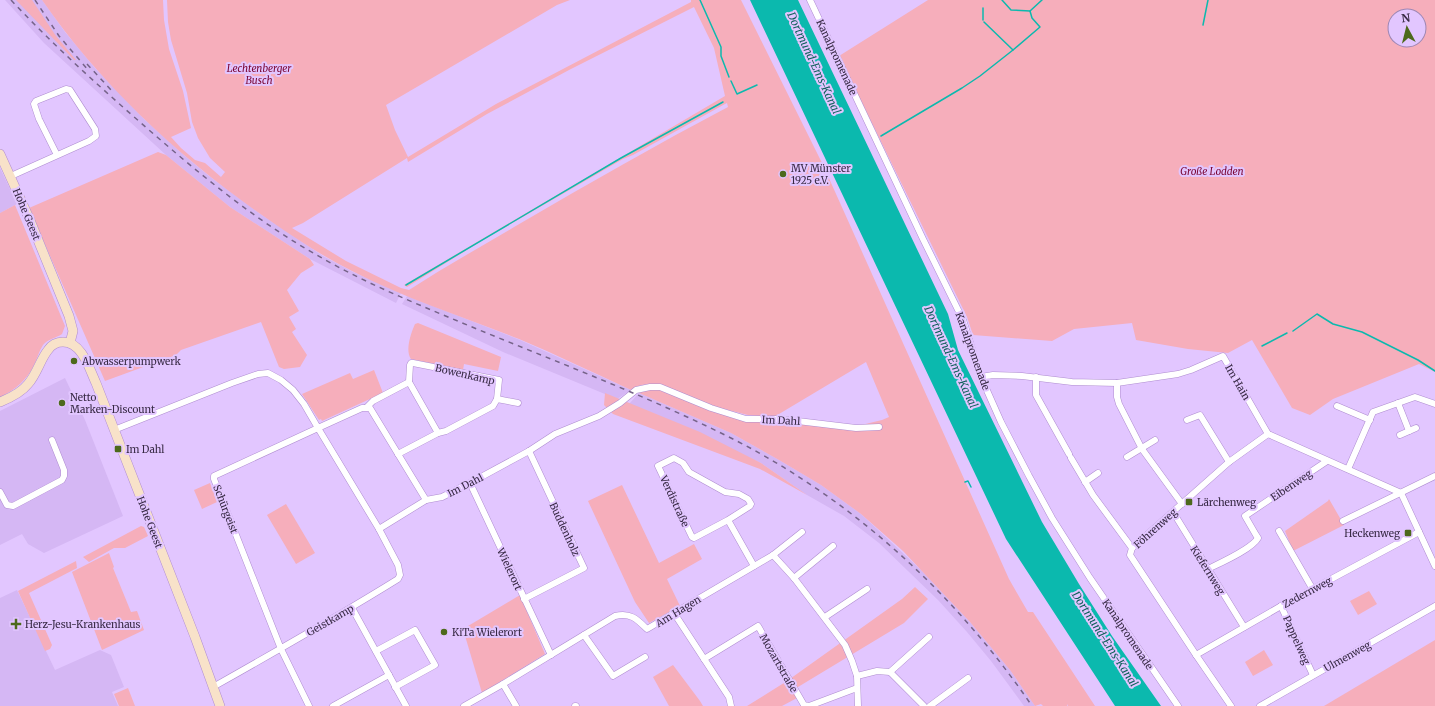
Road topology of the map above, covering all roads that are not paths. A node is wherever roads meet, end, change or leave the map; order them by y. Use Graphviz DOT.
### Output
graph roads {
  1 [pos="810,0"];
  2 [pos="0,154"];
  3 [pos="57,155"];
  4 [pos="11,176"];
  5 [pos="69,342"];
  6 [pos="981,377"];
  7 [pos="1036,378"];
  8 [pos="409,382"];
  9 [pos="1117,383"];
  10 [pos="497,398"];
  11 [pos="0,402"];
  12 [pos="518,403"];
  13 [pos="1398,403"];
  14 [pos="1435,404"];
  15 [pos="1337,406"];
  16 [pos="367,407"];
  17 [pos="1187,420"];
  18 [pos="1370,420"];
  19 [pos="879,426"];
  20 [pos="318,428"];
  21 [pos="1416,428"];
  22 [pos="114,430"];
  23 [pos="1409,431"];
  24 [pos="438,434"];
  25 [pos="1268,434"];
  26 [pos="1400,435"];
  27 [pos="52,440"];
  28 [pos="1155,440"];
  29 [pos="1142,449"];
  30 [pos="529,451"];
  31 [pos="398,454"];
  32 [pos="1127,457"];
  33 [pos="1327,460"];
  34 [pos="1229,462"];
  35 [pos="1348,469"];
  36 [pos="1098,473"];
  37 [pos="1435,476"];
  38 [pos="1085,482"];
  39 [pos="470,483"];
  40 [pos="0,492"];
  41 [pos="1401,493"];
  42 [pos="426,500"];
  43 [pos="1182,504"];
  44 [pos="1173,512"];
  45 [pos="728,520"];
  46 [pos="1343,521"];
  47 [pos="379,529"];
  48 [pos="1279,531"];
  49 [pos="802,532"];
  50 [pos="1419,532"];
  51 [pos="833,546"];
  52 [pos="1132,548"];
  53 [pos="774,555"];
  54 [pos="754,566"];
  55 [pos="1435,566"];
  56 [pos="1208,569"];
  57 [pos="794,578"];
  58 [pos="1312,588"];
  59 [pos="867,589"];
  60 [pos="524,599"];
  61 [pos="1281,606"];
  62 [pos="1435,606"];
  63 [pos="352,608"];
  64 [pos="674,613"];
  65 [pos="825,617"];
  66 [pos="1244,627"];
  67 [pos="584,635"];
  68 [pos="929,637"];
  69 [pos="281,649"];
  70 [pos="376,651"];
  71 [pos="551,655"];
  72 [pos="1196,655"];
  73 [pos="645,657"];
  74 [pos="704,658"];
  75 [pos="890,672"];
  76 [pos="389,675"];
  77 [pos="1313,675"];
  78 [pos="857,676"];
  79 [pos="968,678"];
  80 [pos="503,684"];
  81 [pos="213,687"];
  82 [pos="395,687"];
  83 [pos="857,688"];
  84 [pos="220,706"];
  85 [pos="309,706"];
  86 [pos="333,706"];
  87 [pos="406,706"];
  88 [pos="464,706"];
  89 [pos="516,706"];
  90 [pos="730,706"];
  91 [pos="858,706"];
  92 [pos="924,706"];
  93 [pos="930,706"];
  94 [pos="1178,706"];
  95 [pos="1231,706"];
  96 [pos="1260,706"];
  1 -- 6 [label="street, Kanalpromenade"];
  2 -- 4 [label="street, Hohe Geest"];
  3 -- 3 [label="street"];
  3 -- 4 [label="street"];
  4 -- 5 [label="street, Hohe Geest"];
  5 -- 11 [label="street"];
  5 -- 22 [label="street, Hohe Geest"];
  6 -- 7 [label="street, Im Hain"];
  6 -- 94 [label="street, Kanalpromenade"];
  7 -- 9 [label="street, Im Hain"];
  7 -- 38 [label="street"];
  8 -- 10 [label="street, Bowenkamp"];
  8 -- 16 [label="street"];
  8 -- 24 [label="street"];
  9 -- 25 [label="street, Im Hain"];
  9 -- 29 [label="street"];
  10 -- 12 [label="street"];
  10 -- 24 [label="street, Bowenkamp"];
  13 -- 14 [label="street"];
  13 -- 18 [label="street"];
  13 -- 23 [label="street"];
  15 -- 18 [label="street"];
  16 -- 20 [label="street"];
  16 -- 31 [label="street"];
  17 -- 34 [label="street"];
  18 -- 35 [label="street"];
  19 -- 30 [label="street, Im Dahl"];
  20 -- 22 [label="street"];
  20 -- 47 [label="street, Geistkamp"];
  20 -- 69 [label="street, Schürgeist"];
  21 -- 23 [label="street"];
  22 -- 81 [label="street, Hohe Geest"];
  23 -- 26 [label="street"];
  24 -- 31 [label="street, Bowenkamp"];
  25 -- 33 [label="street"];
  25 -- 34 [label="street, Föhrenweg"];
  27 -- 40 [label="street"];
  28 -- 29 [label="street"];
  29 -- 32 [label="street"];
  29 -- 43 [label="street"];
  30 -- 39 [label="street, Im Dahl"];
  30 -- 60 [label="street, Buddenholz"];
  31 -- 42 [label="street"];
  33 -- 35 [label="street"];
  33 -- 56 [label="street, Eibenweg"];
  34 -- 43 [label="street, Föhrenweg"];
  35 -- 41 [label="street"];
  36 -- 38 [label="street"];
  37 -- 41 [label="street"];
  38 -- 52 [label="street"];
  39 -- 42 [label="street, Im Dahl"];
  39 -- 60 [label="street, Wielerort"];
  41 -- 46 [label="street"];
  41 -- 50 [label="street"];
  42 -- 47 [label="street"];
  43 -- 44 [label="street, Föhrenweg"];
  44 -- 52 [label="street, Föhrenweg"];
  44 -- 56 [label="street, Kiefernweg"];
  45 -- 45 [label="street, Verdistraße"];
  45 -- 54 [label="street"];
  47 -- 63 [label="street, Geistkamp"];
  48 -- 58 [label="street"];
  49 -- 53 [label="street, Am Hagen"];
  50 -- 55 [label="street"];
  50 -- 58 [label="street, Zedernweg"];
  51 -- 57 [label="street"];
  52 -- 72 [label="street, Föhrenweg"];
  53 -- 54 [label="street, Am Hagen"];
  53 -- 57 [label="street"];
  54 -- 64 [label="street, Am Hagen"];
  56 -- 66 [label="street, Kiefernweg"];
  57 -- 65 [label="street"];
  58 -- 61 [label="street, Zedernweg"];
  59 -- 65 [label="street"];
  60 -- 71 [label="street, Wielerort"];
  61 -- 66 [label="street, Zedernweg"];
  61 -- 77 [label="street, Pappelweg"];
  62 -- 77 [label="street, Ulmenweg"];
  63 -- 69 [label="street, Geistkamp"];
  63 -- 70 [label="street"];
  64 -- 67 [label="street, Am Hagen"];
  64 -- 74 [label="street"];
  65 -- 78 [label="street"];
  66 -- 72 [label="street, Zedernweg"];
  67 -- 71 [label="street, Am Hagen"];
  67 -- 73 [label="street"];
  68 -- 75 [label="street"];
  69 -- 81 [label="street, Geistkamp"];
  69 -- 85 [label="street"];
  70 -- 76 [label="street"];
  70 -- 82 [label="street"];
  71 -- 80 [label="street, Am Hagen"];
  72 -- 95 [label="street, Föhrenweg"];
  74 -- 83 [label="street, Mozartstraße"];
  74 -- 90 [label="street"];
  75 -- 78 [label="street"];
  75 -- 92 [label="street"];
  76 -- 82 [label="street"];
  76 -- 86 [label="street"];
  77 -- 96 [label="street, Ulmenweg"];
  78 -- 83 [label="street"];
  79 -- 93 [label="street"];
  80 -- 88 [label="street, Am Hagen"];
  80 -- 89 [label="street"];
  81 -- 84 [label="street, Hohe Geest"];
  82 -- 87 [label="street"];
  83 -- 91 [label="street"];
}
